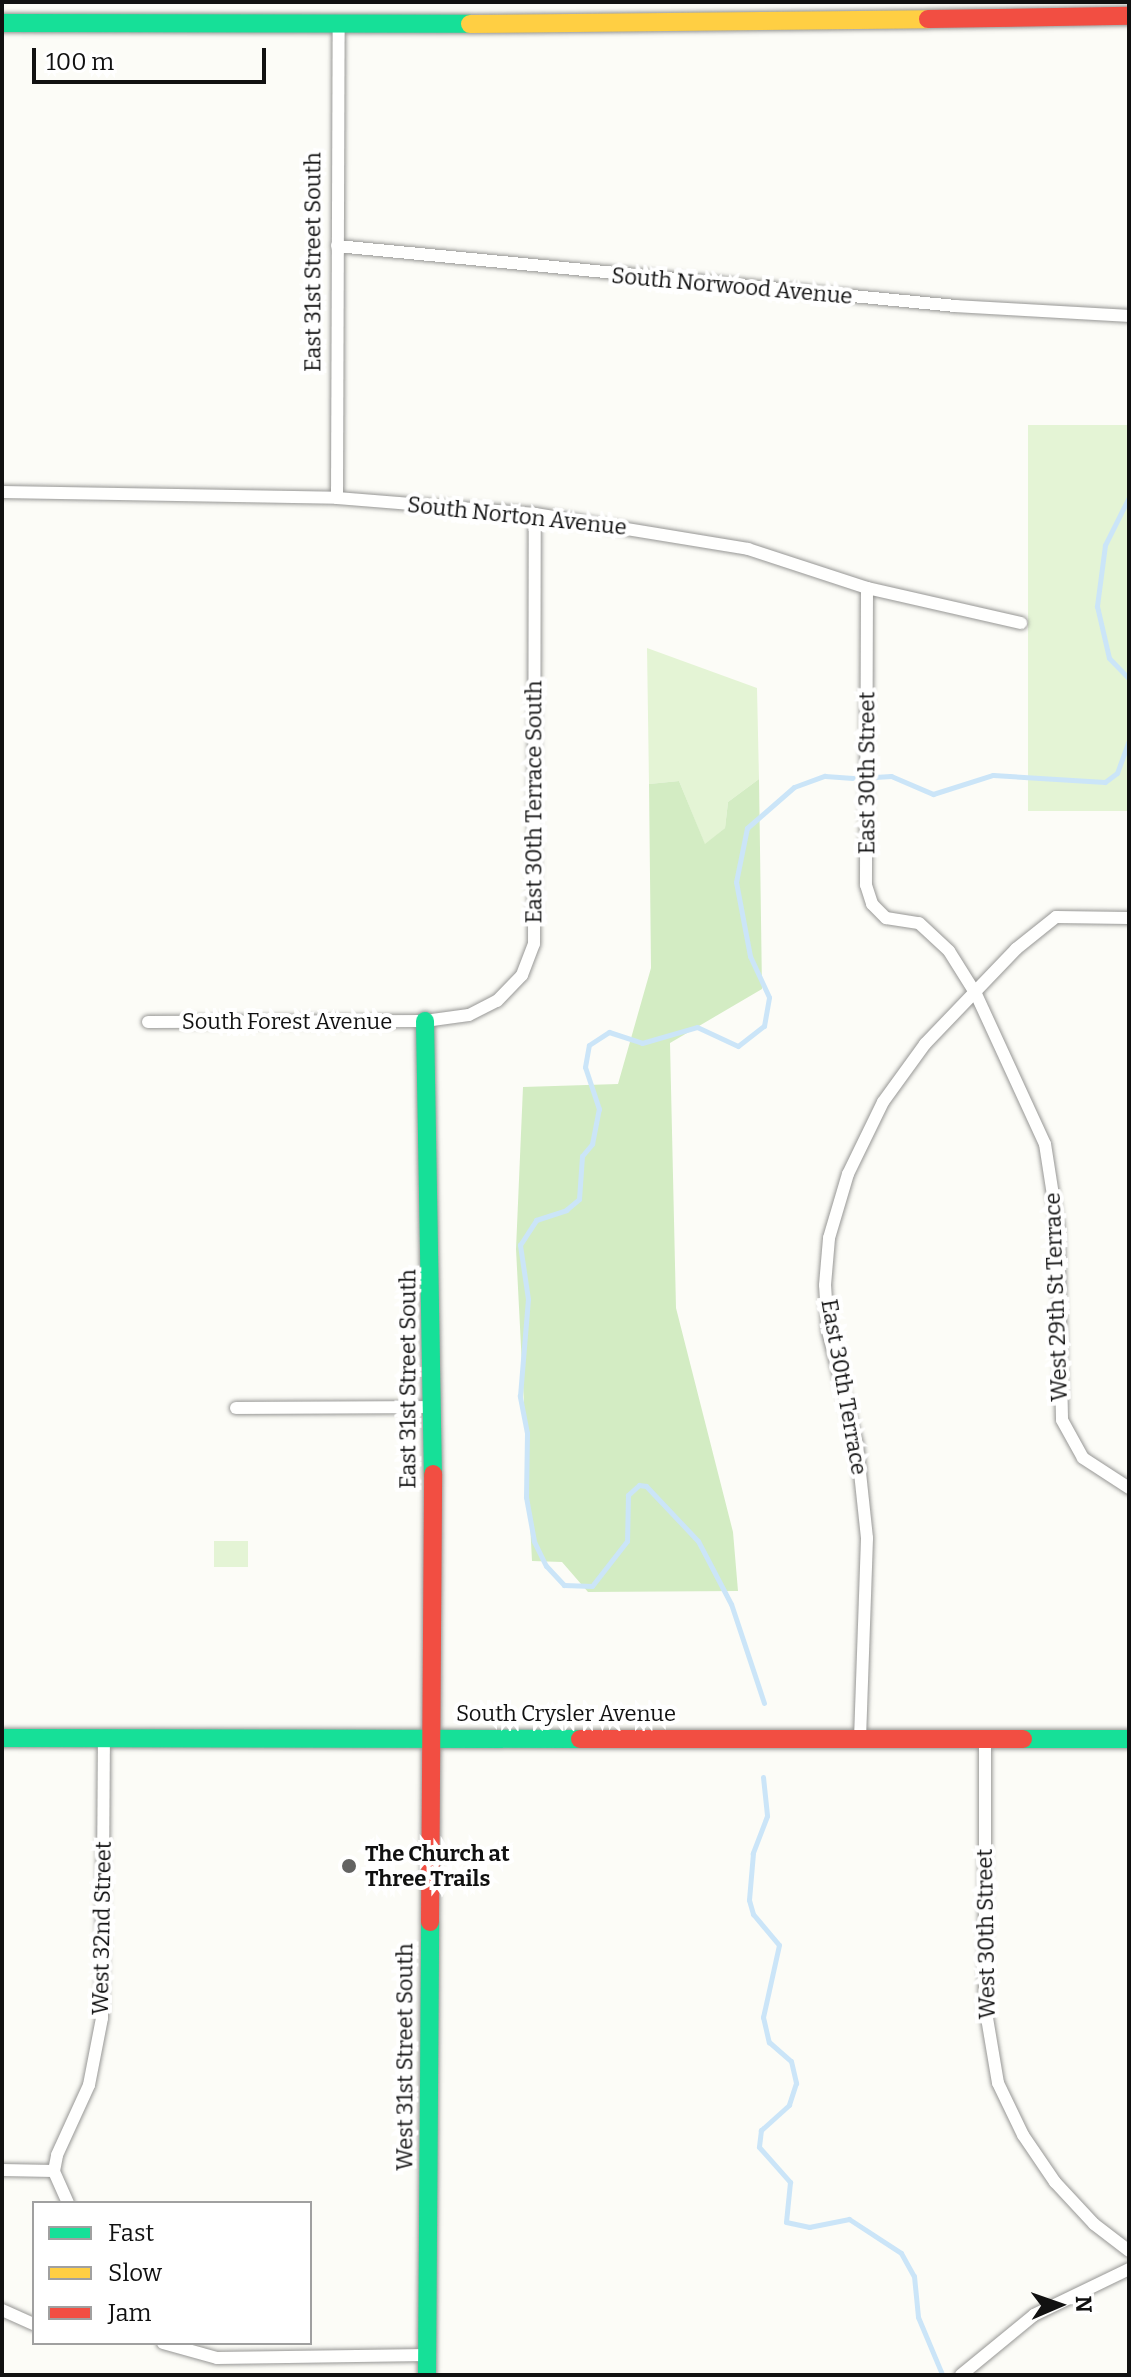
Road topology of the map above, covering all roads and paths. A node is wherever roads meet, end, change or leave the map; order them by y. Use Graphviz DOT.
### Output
graph roads {
  1 [pos="1129,16"];
  2 [pos="2,23"];
  3 [pos="339,26"];
  4 [pos="337,246"];
  5 [pos="1129,316"];
  6 [pos="2,492"];
  7 [pos="337,498"];
  8 [pos="535,514"];
  9 [pos="867,588"];
  10 [pos="1021,623"];
  11 [pos="1129,918"];
  12 [pos="919,923"];
  13 [pos="976,994"];
  14 [pos="425,1021"];
  15 [pos="148,1022"];
  16 [pos="433,1407"];
  17 [pos="236,1408"];
  18 [pos="1129,1488"];
  19 [pos="2,1738"];
  20 [pos="104,1738"];
  21 [pos="428,1738"];
  22 [pos="860,1739"];
  23 [pos="985,1739"];
  24 [pos="1129,1739"];
  25 [pos="2,2170"];
  26 [pos="54,2171"];
  27 [pos="67,2201"];
  28 [pos="1129,2251"];
  29 [pos="1129,2269"];
  30 [pos="2,2310"];
  31 [pos="32,2323"];
  32 [pos="170,2345"];
  33 [pos="427,2355"];
  34 [pos="427,2375"];
  35 [pos="961,2375"];
  1 -- 3 [label="street"];
  2 -- 3 [label="street"];
  3 -- 4 [label="street, East 31st Street South"];
  4 -- 5 [label="street, South Norwood Avenue"];
  4 -- 7 [label="street, East 31st Street South"];
  6 -- 7 [label="street, South Norton Avenue"];
  7 -- 8 [label="street, South Norton Avenue"];
  8 -- 9 [label="street, South Norton Avenue"];
  8 -- 14 [label="street, East 30th Terrace South"];
  9 -- 10 [label="street, South Norton Avenue"];
  9 -- 12 [label="street, East 30th Street"];
  11 -- 13 [label="street, East 30th Terrace"];
  12 -- 13 [label="street, West 29th St Terrace"];
  13 -- 18 [label="street, West 29th St Terrace"];
  13 -- 22 [label="street, East 30th Terrace"];
  14 -- 15 [label="street, South Forest Avenue"];
  14 -- 16 [label="street, East 31st Street South"];
  16 -- 17 [label="street"];
  16 -- 21 [label="street, East 31st Street South"];
  19 -- 20 [label="street, South Crysler Avenue"];
  20 -- 21 [label="street, South Crysler Avenue"];
  20 -- 26 [label="street, West 32nd Street"];
  21 -- 22 [label="street, South Crysler Avenue"];
  21 -- 33 [label="street, West 31st Street South"];
  22 -- 23 [label="street, South Crysler Avenue"];
  23 -- 24 [label="street, South Crysler Avenue"];
  23 -- 28 [label="street, West 30th Street"];
  25 -- 26 [label="street"];
  26 -- 27 [label="street"];
  29 -- 35 [label="street"];
  30 -- 31 [label="street"];
  32 -- 33 [label="street"];
  33 -- 34 [label="street, West 31st Street South"];
}
